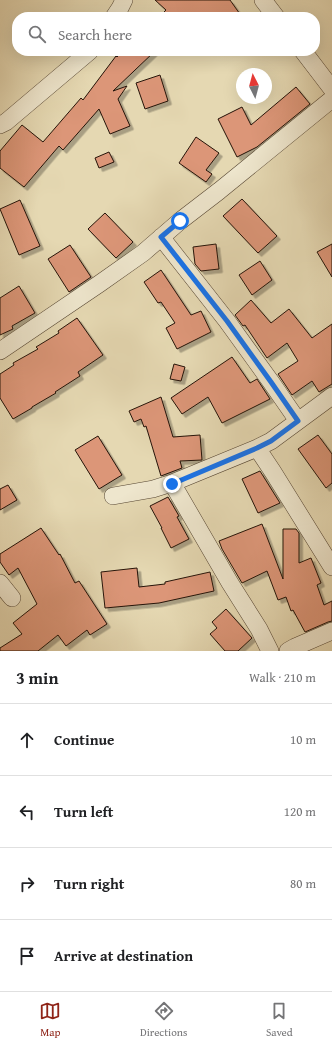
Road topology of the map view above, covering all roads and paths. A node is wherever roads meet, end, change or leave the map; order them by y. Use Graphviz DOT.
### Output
graph roads {
  1 [pos="124,0"];
  2 [pos="263,0"];
  3 [pos="117,12"];
  4 [pos="272,12"];
  5 [pos="84,56"];
  6 [pos="307,56"];
  7 [pos="332,89"];
  8 [pos="332,99"];
  9 [pos="0,125"];
  10 [pos="161,237"];
  11 [pos="0,351"];
  12 [pos="332,396"];
  13 [pos="298,421"];
  14 [pos="257,448"];
  15 [pos="172,484"];
  16 [pos="113,496"];
  17 [pos="332,567"];
  18 [pos="0,583"];
  19 [pos="12,598"];
  20 [pos="332,631"];
  21 [pos="270,651"];
  22 [pos="288,651"];
  1 -- 3 [label="street"];
  2 -- 4 [label="street"];
  5 -- 9 [label="street"];
  6 -- 7 [label="street"];
  8 -- 10 [label="street"];
  10 -- 11 [label="street"];
  10 -- 13 [label="street"];
  12 -- 13 [label="street"];
  13 -- 14 [label="street"];
  14 -- 15 [label="street"];
  14 -- 17 [label="street"];
  15 -- 16 [label="street"];
  15 -- 21 [label="street"];
  18 -- 19 [label="street"];
  20 -- 22 [label="street"];
}
